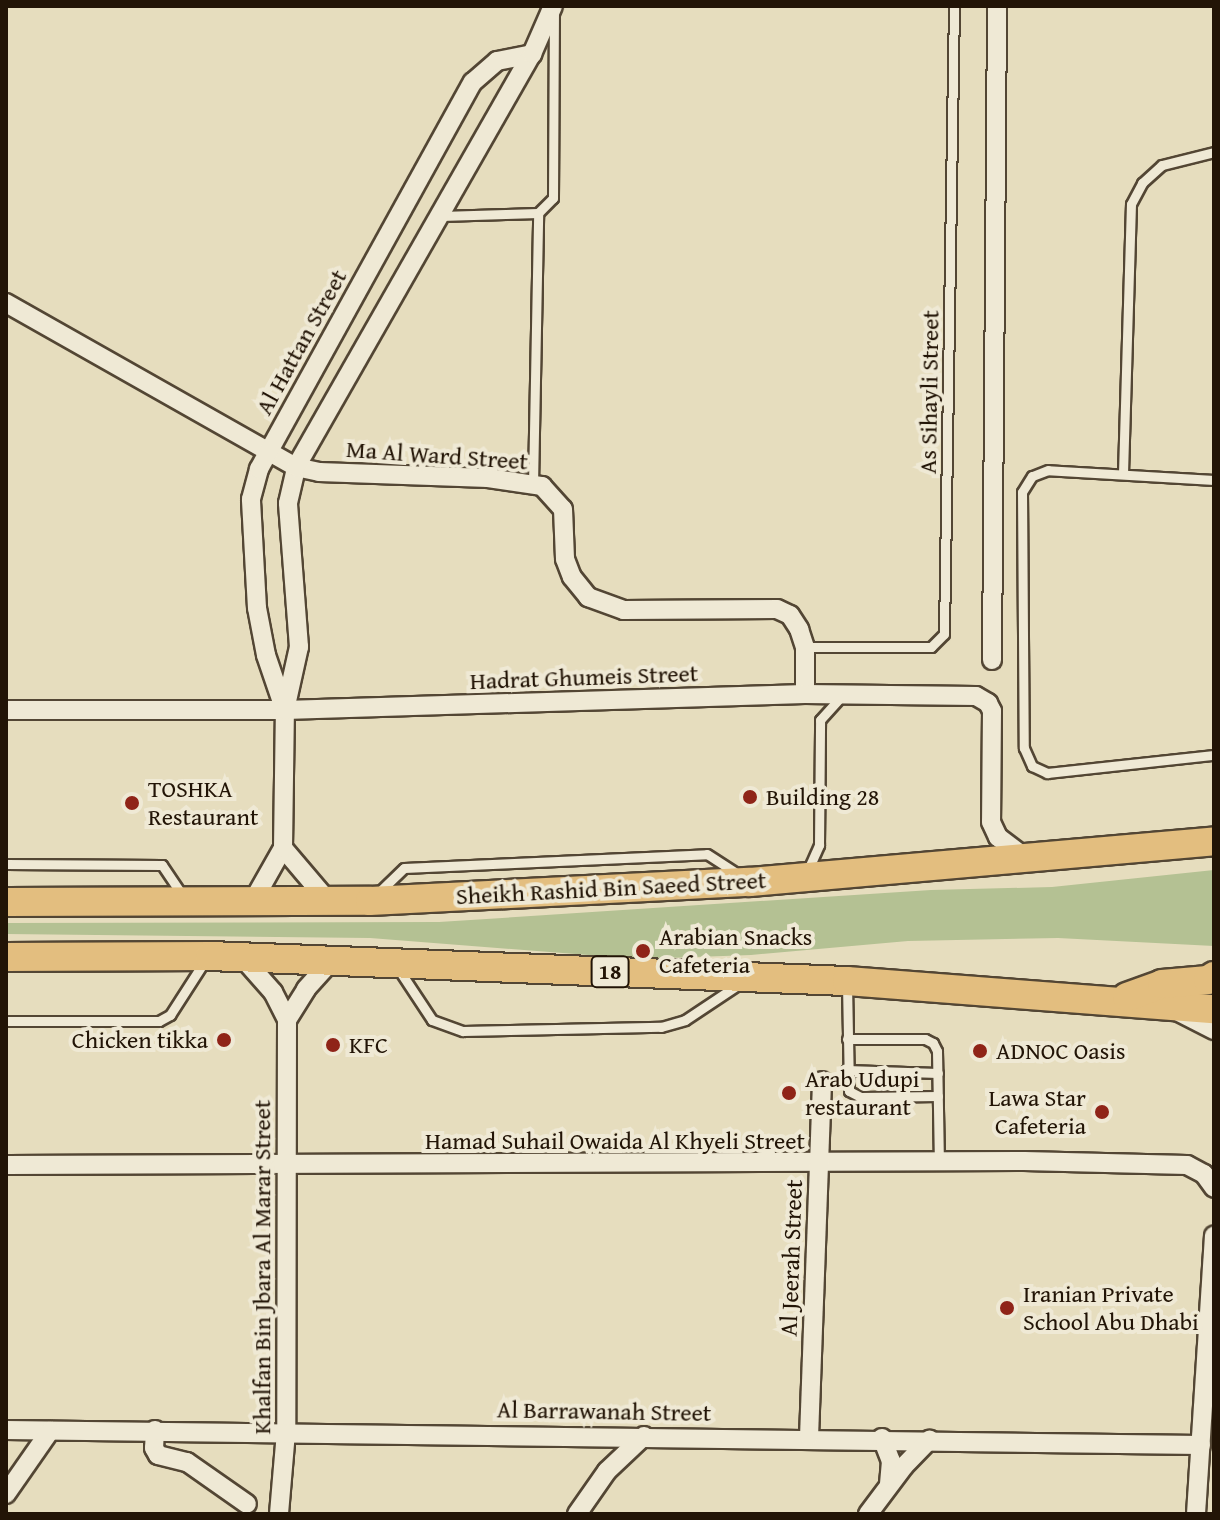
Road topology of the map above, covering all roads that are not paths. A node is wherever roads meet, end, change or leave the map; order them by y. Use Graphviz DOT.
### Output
graph roads {
  1 [pos="954,6"];
  2 [pos="997,6"];
  3 [pos="554,9"];
  4 [pos="532,54"];
  5 [pos="1214,152"];
  6 [pos="538,213"];
  7 [pos="438,216"];
  8 [pos="6,303"];
  9 [pos="267,451"];
  10 [pos="296,467"];
  11 [pos="1123,473"];
  12 [pos="1214,480"];
  13 [pos="533,484"];
  14 [pos="805,647"];
  15 [pos="992,660"];
  16 [pos="805,694"];
  17 [pos="846,694"];
  18 [pos="6,710"];
  19 [pos="285,710"];
  20 [pos="1214,755"];
  21 [pos="1214,841"];
  22 [pos="1186,844"];
  23 [pos="283,848"];
  24 [pos="1214,854"];
  25 [pos="1027,858"];
  26 [pos="6,864"];
  27 [pos="804,877"];
  28 [pos="253,901"];
  29 [pos="328,901"];
  30 [pos="6,902"];
  31 [pos="187,902"];
  32 [pos="210,956"];
  33 [pos="6,957"];
  34 [pos="242,957"];
  35 [pos="331,961"];
  36 [pos="395,964"];
  37 [pos="753,978"];
  38 [pos="1212,979"];
  39 [pos="847,981"];
  40 [pos="1122,999"];
  41 [pos="1160,1003"];
  42 [pos="1214,1009"];
  43 [pos="287,1020"];
  44 [pos="6,1021"];
  45 [pos="1214,1030"];
  46 [pos="847,1039"];
  47 [pos="846,1070"];
  48 [pos="938,1073"];
  49 [pos="822,1081"];
  50 [pos="938,1096"];
  51 [pos="939,1163"];
  52 [pos="818,1164"];
  53 [pos="6,1165"];
  54 [pos="287,1165"];
  55 [pos="1214,1188"];
  56 [pos="1214,1236"];
  57 [pos="1210,1378"];
  58 [pos="6,1430"];
  59 [pos="155,1430"];
  60 [pos="50,1431"];
  61 [pos="286,1432"];
  62 [pos="596,1435"];
  63 [pos="644,1436"];
  64 [pos="809,1437"];
  65 [pos="882,1438"];
  66 [pos="930,1439"];
  67 [pos="1201,1445"];
  68 [pos="607,1471"];
  69 [pos="888,1486"];
  70 [pos="6,1494"];
  71 [pos="247,1504"];
  72 [pos="279,1514"];
  73 [pos="577,1514"];
  74 [pos="868,1514"];
  75 [pos="1196,1514"];
  1 -- 14 [label="lane, As Sihayli Street"];
  2 -- 15 [label="street"];
  3 -- 4 [label="street, Al Hattan Street"];
  3 -- 6 [label="lane"];
  4 -- 7 [label="street, Al Hattan Street"];
  4 -- 9 [label="street, Al Hattan Street"];
  5 -- 11 [label="lane"];
  6 -- 7 [label="lane"];
  6 -- 13 [label="lane"];
  7 -- 10 [label="street, Al Hattan Street"];
  8 -- 9 [label="street, Ma Al Ward Street"];
  9 -- 10 [label="street, Ma Al Ward Street"];
  9 -- 19 [label="street, Al Hattan Street"];
  10 -- 13 [label="street, Ma Al Ward Street"];
  10 -- 19 [label="street, Al Hattan Street"];
  11 -- 12 [label="lane"];
  11 -- 20 [label="lane"];
  13 -- 14 [label="street, Ma Al Ward Street"];
  14 -- 16 [label="street, Ma Al Ward Street"];
  16 -- 17 [label="street, Hadrat Ghumeis Street"];
  16 -- 19 [label="street, Hadrat Ghumeis Street"];
  17 -- 25 [label="street, Hadrat Ghumeis Street"];
  17 -- 27 [label="lane"];
  18 -- 19 [label="street, Hadrat Ghumeis Street"];
  19 -- 23 [label="street, Al Hattan Street"];
  21 -- 22 [label="main road, Sheikh Rashid Bin Saeed Street"];
  22 -- 24 [label="main road"];
  22 -- 25 [label="main road, Sheikh Rashid Bin Saeed Street"];
  23 -- 28 [label="street, Al Hattan Street"];
  23 -- 29 [label="street"];
  25 -- 27 [label="main road, Sheikh Rashid Bin Saeed Street"];
  26 -- 31 [label="lane"];
  27 -- 29 [label="main road, Sheikh Rashid Bin Saeed Street"];
  28 -- 29 [label="main road, Sheikh Rashid Bin Saeed Street"];
  28 -- 31 [label="main road, Sheikh Rashid Bin Saeed Street"];
  30 -- 31 [label="main road, Sheikh Rashid Bin Saeed Street"];
  32 -- 33 [label="main road, 18"];
  32 -- 34 [label="main road, 18"];
  32 -- 44 [label="lane"];
  34 -- 35 [label="main road, 18"];
  34 -- 43 [label="street, Khalfan Bin Jbara Al Marar Street"];
  35 -- 36 [label="main road, 18"];
  35 -- 43 [label="street"];
  36 -- 37 [label="main road, 18"];
  36 -- 37 [label="lane"];
  37 -- 39 [label="main road, 18"];
  38 -- 40 [label="main road"];
  39 -- 40 [label="main road, 18"];
  39 -- 46 [label="lane"];
  40 -- 41 [label="main road, 18"];
  41 -- 42 [label="main road, 18"];
  41 -- 45 [label="street"];
  43 -- 54 [label="street, Khalfan Bin Jbara Al Marar Street"];
  46 -- 47 [label="lane"];
  46 -- 48 [label="lane"];
  47 -- 48 [label="lane"];
  47 -- 50 [label="lane"];
  48 -- 50 [label="lane"];
  49 -- 52 [label="street, Al Jeerah Street"];
  50 -- 51 [label="lane"];
  51 -- 52 [label="street, Hamad Suhail Owaida Al Khyeli Street"];
  51 -- 55 [label="street, Hamad Suhail Owaida Al Khyeli Street"];
  52 -- 54 [label="street, Hamad Suhail Owaida Al Khyeli Street"];
  52 -- 64 [label="street, Al Jeerah Street"];
  53 -- 54 [label="street, Hamad Suhail Owaida Al Khyeli Street"];
  54 -- 61 [label="street, Khalfan Bin Jbara Al Marar Street"];
  56 -- 57 [label="street"];
  57 -- 67 [label="street"];
  58 -- 60 [label="street, Al Barrawanah Street"];
  59 -- 60 [label="street, Al Barrawanah Street"];
  59 -- 61 [label="street, Al Barrawanah Street"];
  59 -- 71 [label="street"];
  60 -- 70 [label="street"];
  61 -- 62 [label="street, Al Barrawanah Street"];
  61 -- 72 [label="street, Khalfan Bin Jbara Al Marar Street"];
  62 -- 63 [label="street, Al Barrawanah Street"];
  62 -- 68 [label="street"];
  63 -- 64 [label="street, Al Barrawanah Street"];
  63 -- 68 [label="street"];
  64 -- 65 [label="street, Al Barrawanah Street"];
  65 -- 66 [label="street, Al Barrawanah Street"];
  65 -- 69 [label="street"];
  66 -- 67 [label="street, Al Barrawanah Street"];
  66 -- 69 [label="street"];
  67 -- 75 [label="street"];
  68 -- 73 [label="street"];
  69 -- 74 [label="street"];
}
